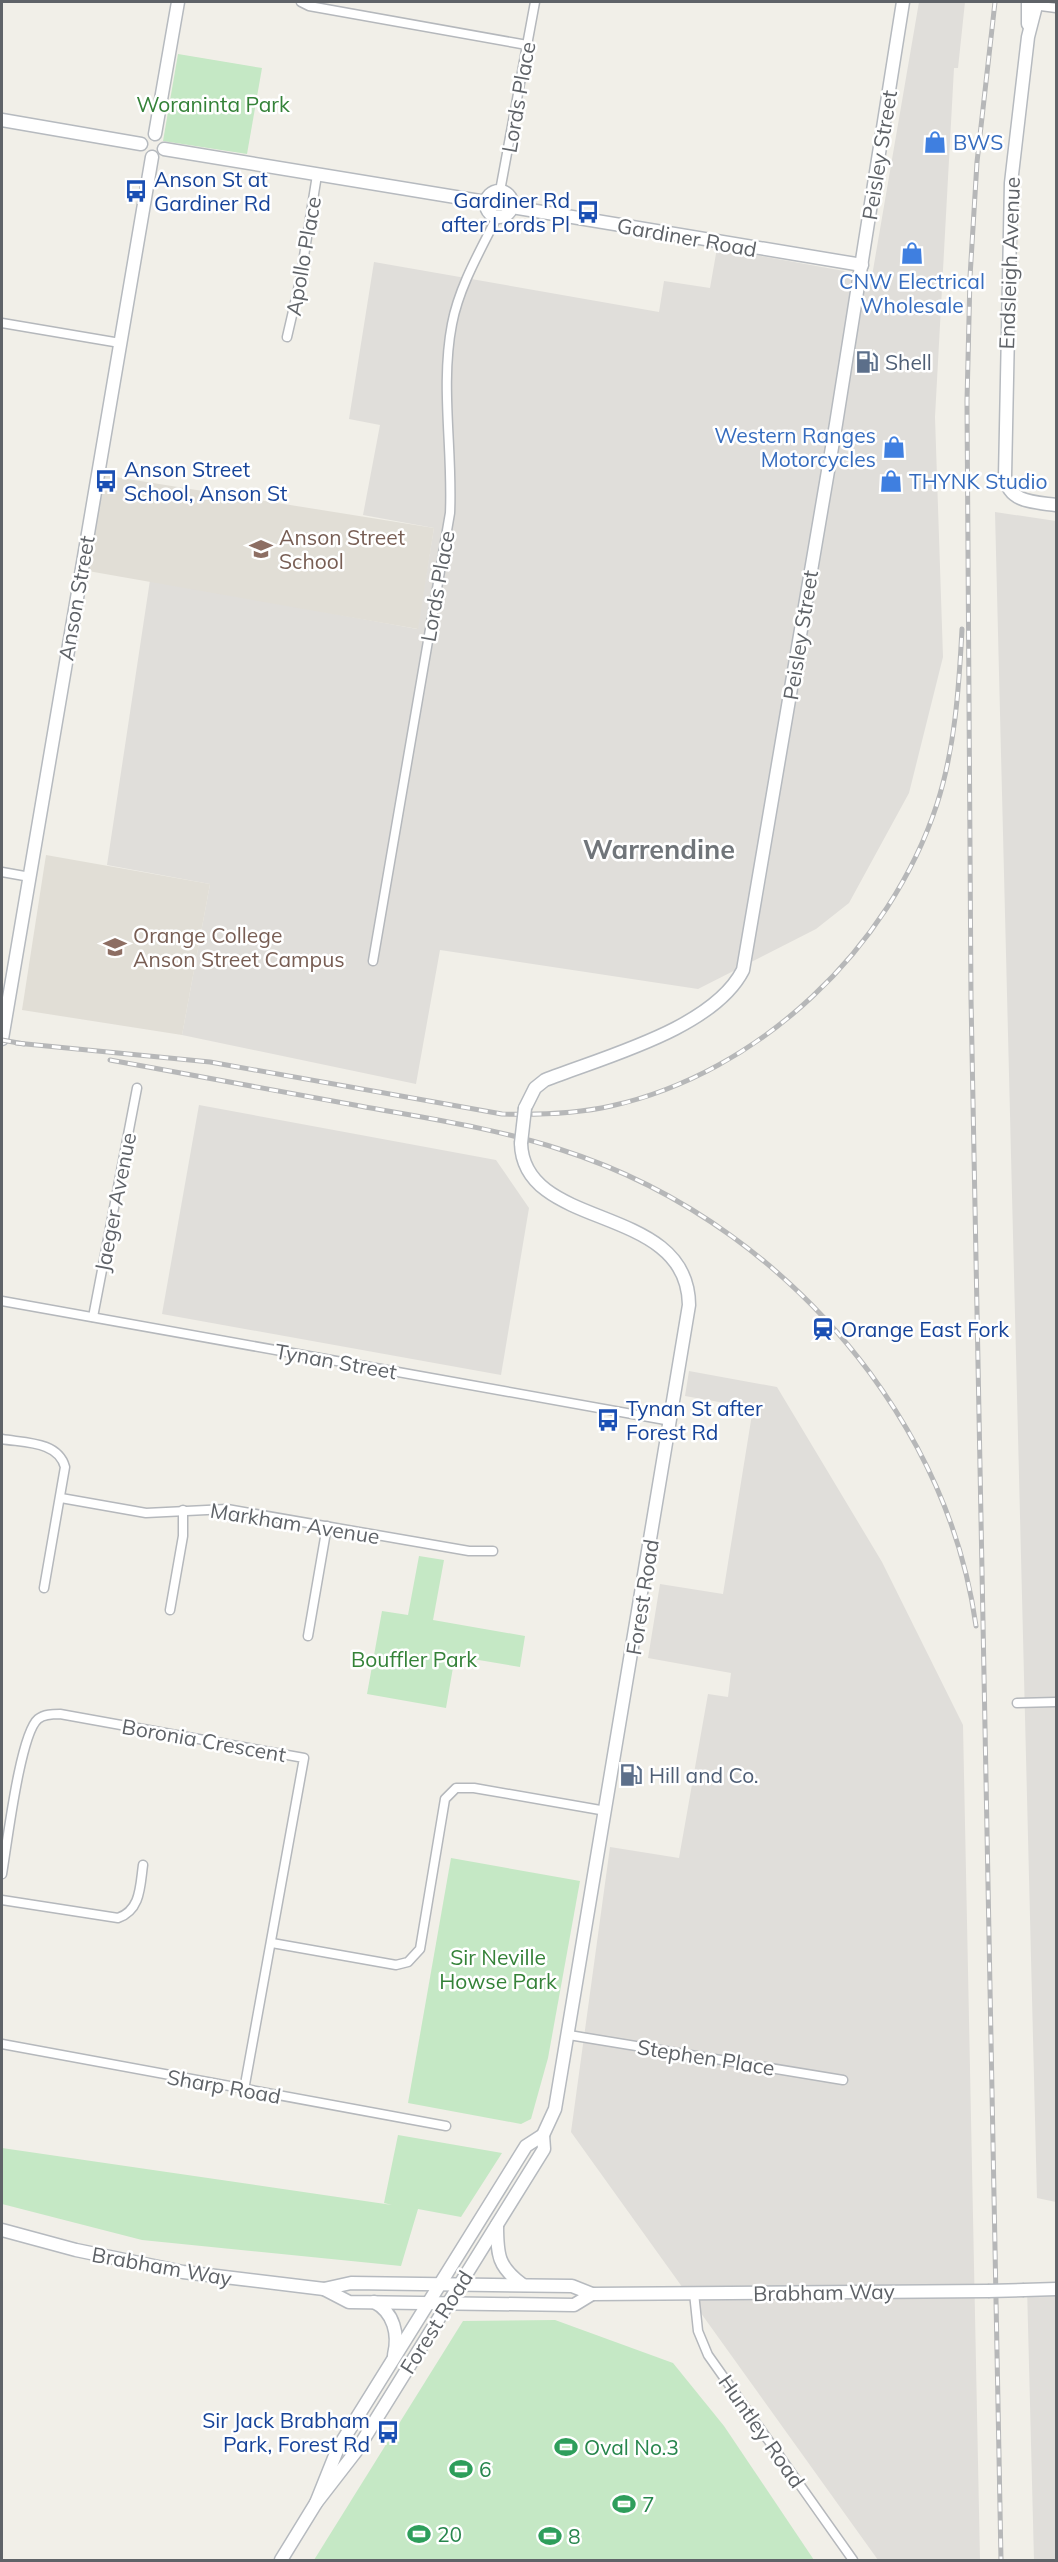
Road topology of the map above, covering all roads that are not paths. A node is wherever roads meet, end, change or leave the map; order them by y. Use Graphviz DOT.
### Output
graph roads {
  1 [pos="178,2"];
  2 [pos="301,2"];
  3 [pos="535,2"];
  4 [pos="903,2"];
  5 [pos="1032,3"];
  6 [pos="1056,8"];
  7 [pos="527,45"];
  8 [pos="2,120"];
  9 [pos="155,134"];
  10 [pos="141,144"];
  11 [pos="164,149"];
  12 [pos="152,158"];
  13 [pos="317,175"];
  14 [pos="500,191"];
  15 [pos="486,202"];
  16 [pos="512,207"];
  17 [pos="497,218"];
  18 [pos="862,265"];
  19 [pos="2,323"];
  20 [pos="287,337"];
  21 [pos="120,343"];
  22 [pos="1056,505"];
  23 [pos="2,872"];
  24 [pos="30,877"];
  25 [pos="374,961"];
  26 [pos="2,1039"];
  27 [pos="137,1088"];
  28 [pos="521,1143"];
  29 [pos="2,1301"];
  30 [pos="93,1317"];
  31 [pos="671,1421"];
  32 [pos="2,1438"];
  33 [pos="61,1498"];
  34 [pos="183,1510"];
  35 [pos="327,1527"];
  36 [pos="493,1551"];
  37 [pos="44,1588"];
  38 [pos="170,1610"];
  39 [pos="308,1636"];
  40 [pos="1056,1702"];
  41 [pos="1017,1703"];
  42 [pos="606,1811"];
  43 [pos="143,1865"];
  44 [pos="2,1874"];
  45 [pos="2,1900"];
  46 [pos="272,1943"];
  47 [pos="569,2035"];
  48 [pos="2,2044"];
  49 [pos="843,2080"];
  50 [pos="244,2090"];
  51 [pos="446,2126"];
  52 [pos="543,2135"];
  53 [pos="497,2224"];
  54 [pos="2,2230"];
  55 [pos="440,2284"];
  56 [pos="460,2284"];
  57 [pos="523,2285"];
  58 [pos="324,2289"];
  59 [pos="1056,2289"];
  60 [pos="694,2293"];
  61 [pos="592,2294"];
  62 [pos="374,2302"];
  63 [pos="428,2303"];
  64 [pos="449,2303"];
  65 [pos="392,2362"];
  66 [pos="316,2503"];
  67 [pos="281,2560"];
  68 [pos="853,2560"];
  1 -- 9 [label="main road"];
  2 -- 7 [label="street"];
  3 -- 7 [label="street, Lords Place"];
  4 -- 18 [label="main road, Peisley Street"];
  5 -- 6 [label="street"];
  5 -- 22 [label="main road, Endsleigh Avenue"];
  7 -- 14 [label="street, Lords Place"];
  8 -- 10 [label="main road"];
  9 -- 10 [label="main road"];
  9 -- 11 [label="main road"];
  10 -- 12 [label="main road"];
  11 -- 12 [label="main road"];
  11 -- 13 [label="main road"];
  12 -- 21 [label="main road, Anson Street"];
  13 -- 15 [label="main road"];
  13 -- 20 [label="street, Apollo Place"];
  14 -- 15 [label="main road"];
  14 -- 16 [label="main road"];
  15 -- 17 [label="main road"];
  16 -- 17 [label="main road"];
  16 -- 18 [label="main road, Gardiner Road"];
  17 -- 25 [label="street, Lords Place"];
  18 -- 28 [label="main road, Peisley Street, bridge"];
  19 -- 21 [label="street"];
  21 -- 24 [label="main road, Anson Street"];
  23 -- 24 [label="street"];
  24 -- 26 [label="main road, Anson Street"];
  27 -- 30 [label="street, Jaeger Avenue"];
  28 -- 31 [label="main road, Forest Road"];
  29 -- 30 [label="street, Tynan Street"];
  30 -- 31 [label="street, Tynan Street"];
  31 -- 42 [label="main road, Forest Road"];
  32 -- 33 [label="street"];
  33 -- 34 [label="street, Markham Avenue"];
  33 -- 37 [label="street"];
  34 -- 35 [label="street, Markham Avenue"];
  34 -- 38 [label="street"];
  35 -- 36 [label="street, Markham Avenue"];
  35 -- 39 [label="street"];
  40 -- 41 [label="street"];
  42 -- 46 [label="street"];
  42 -- 47 [label="main road, Forest Road"];
  43 -- 45 [label="street"];
  44 -- 46 [label="street, Boronia Crescent"];
  46 -- 50 [label="street, Boronia Crescent"];
  47 -- 49 [label="street, Stephen Place"];
  47 -- 52 [label="main road, Forest Road"];
  48 -- 50 [label="street, Sharp Road"];
  50 -- 51 [label="street, Sharp Road"];
  52 -- 53 [label="main road, Forest Road"];
  52 -- 55 [label="main road, Forest Road"];
  53 -- 56 [label="main road, Forest Road"];
  53 -- 57 [label="main road"];
  54 -- 58 [label="main road, Brabham Way"];
  55 -- 56 [label="main road, Brabham Way"];
  55 -- 58 [label="main road, Brabham Way"];
  55 -- 63 [label="main road, Forest Road"];
  56 -- 57 [label="main road, Brabham Way"];
  56 -- 64 [label="main road, Forest Road"];
  57 -- 61 [label="main road, Brabham Way"];
  58 -- 62 [label="main road, Brabham Way"];
  59 -- 60 [label="main road, Brabham Way, bridge"];
  60 -- 61 [label="main road, Brabham Way"];
  60 -- 68 [label="street, Huntley Road"];
  61 -- 64 [label="main road, Brabham Way"];
  62 -- 63 [label="main road, Brabham Way"];
  62 -- 65 [label="main road"];
  63 -- 64 [label="main road, Brabham Way"];
  63 -- 65 [label="main road, Forest Road"];
  64 -- 66 [label="main road, Forest Road"];
  65 -- 66 [label="main road, Forest Road"];
  66 -- 67 [label="main road, Forest Road"];
}
